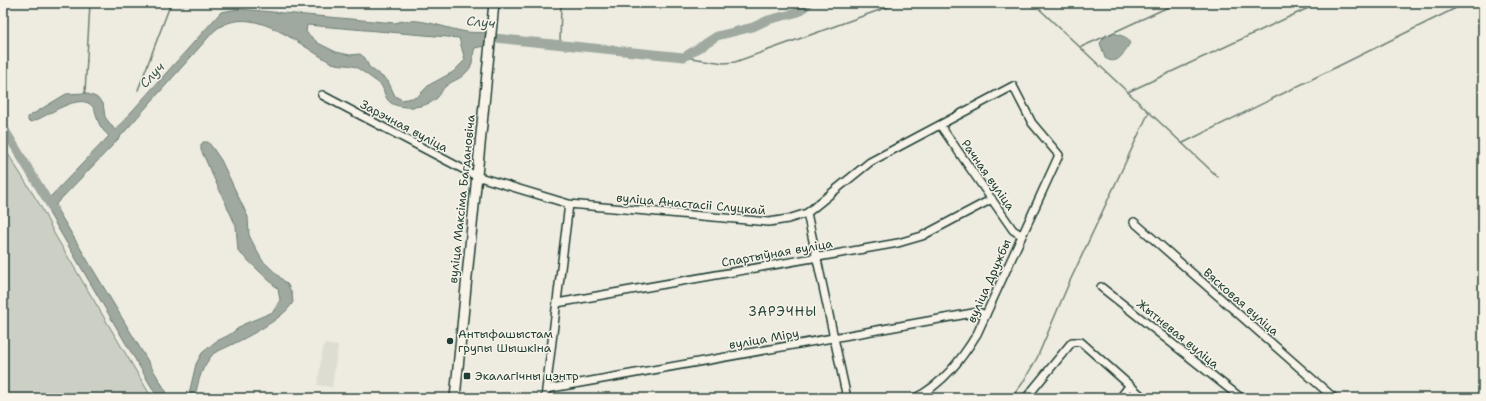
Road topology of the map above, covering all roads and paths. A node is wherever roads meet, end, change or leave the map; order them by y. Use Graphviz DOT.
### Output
graph roads {
  1 [pos="493,6"];
  2 [pos="322,95"];
  3 [pos="940,125"];
  4 [pos="1059,155"];
  5 [pos="476,176"];
  6 [pos="992,199"];
  7 [pos="569,204"];
  8 [pos="807,213"];
  9 [pos="1134,222"];
  10 [pos="1021,235"];
  11 [pos="816,257"];
  12 [pos="1101,287"];
  13 [pos="557,303"];
  14 [pos="986,315"];
  15 [pos="834,337"];
  16 [pos="1129,386"];
  17 [pos="546,389"];
  18 [pos="455,398"];
  19 [pos="544,398"];
  20 [pos="847,398"];
  21 [pos="915,398"];
  22 [pos="1026,398"];
  23 [pos="1120,398"];
  24 [pos="1144,398"];
  25 [pos="1241,398"];
  26 [pos="1334,398"];
  1 -- 5 [label="main road, вуліца Максіма Багдановіча"];
  2 -- 5 [label="street, Зарэчная вуліца"];
  3 -- 4 [label="street, вуліца Анастасіі Слуцкай"];
  3 -- 6 [label="street, Рачная вуліца"];
  3 -- 8 [label="street, вуліца Анастасіі Слуцкай"];
  4 -- 10 [label="street, вуліца Дружбы"];
  5 -- 7 [label="street, Зарэчная вуліца"];
  5 -- 18 [label="main road, вуліца Максіма Багдановіча"];
  6 -- 10 [label="street, Рачная вуліца"];
  6 -- 11 [label="street, Спартыўная вуліца"];
  7 -- 8 [label="street, вуліца Анастасіі Слуцкай"];
  7 -- 13 [label="street"];
  8 -- 11 [label="street"];
  9 -- 26 [label="street, Вясковая вуліца"];
  10 -- 14 [label="street, вуліца Дружбы"];
  11 -- 13 [label="street, Спартыўная вуліца"];
  11 -- 15 [label="street"];
  12 -- 25 [label="street, Жытневая вуліца"];
  13 -- 17 [label="street"];
  14 -- 15 [label="street, вуліца Міру"];
  14 -- 21 [label="street, вуліца Дружбы"];
  15 -- 17 [label="street, вуліца Міру"];
  15 -- 20 [label="street"];
  16 -- 22 [label="street"];
  16 -- 23 [label="street"];
  16 -- 24 [label="street"];
  17 -- 19 [label="street"];
}
